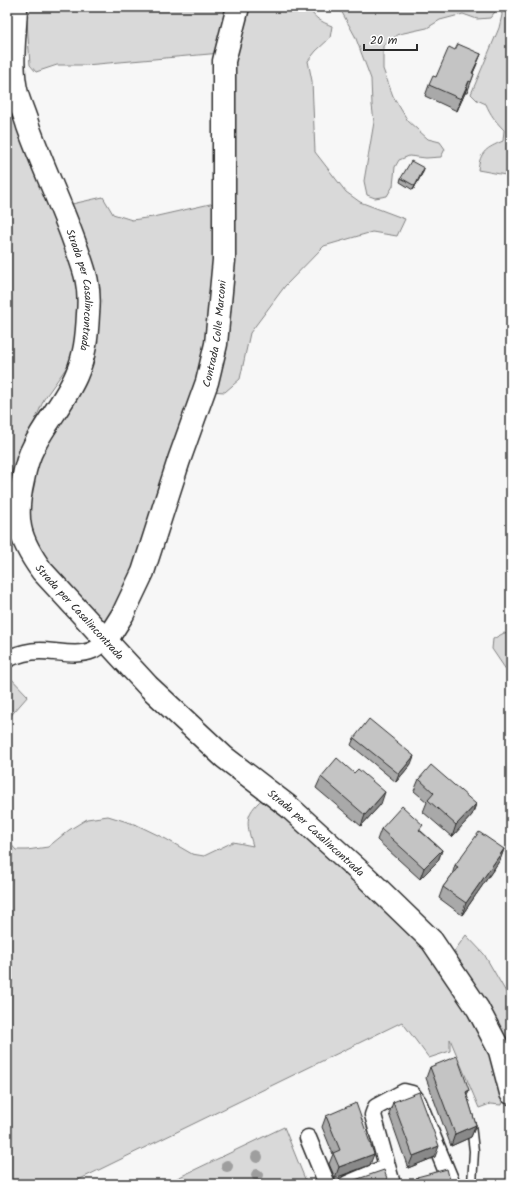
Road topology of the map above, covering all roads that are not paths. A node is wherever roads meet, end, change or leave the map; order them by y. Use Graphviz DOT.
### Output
graph roads {
  1 [pos="16,7"];
  2 [pos="238,7"];
  3 [pos="13,532"];
  4 [pos="106,641"];
  5 [pos="7,659"];
  6 [pos="511,1093"];
  7 [pos="471,1118"];
  8 [pos="308,1138"];
  9 [pos="388,1167"];
  10 [pos="327,1184"];
  11 [pos="347,1184"];
  12 [pos="392,1184"];
  13 [pos="452,1184"];
  14 [pos="472,1184"];
  1 -- 3 [label="main road, Strada per Casalincontrada"];
  2 -- 4 [label="main road, Contrada Colle Marconi"];
  3 -- 4 [label="main road, Strada per Casalincontrada"];
  4 -- 5 [label="street"];
  4 -- 6 [label="main road, Strada per Casalincontrada"];
  7 -- 14 [label="lane"];
  8 -- 10 [label="street"];
  9 -- 11 [label="street"];
  9 -- 12 [label="street"];
  9 -- 13 [label="street"];
}
